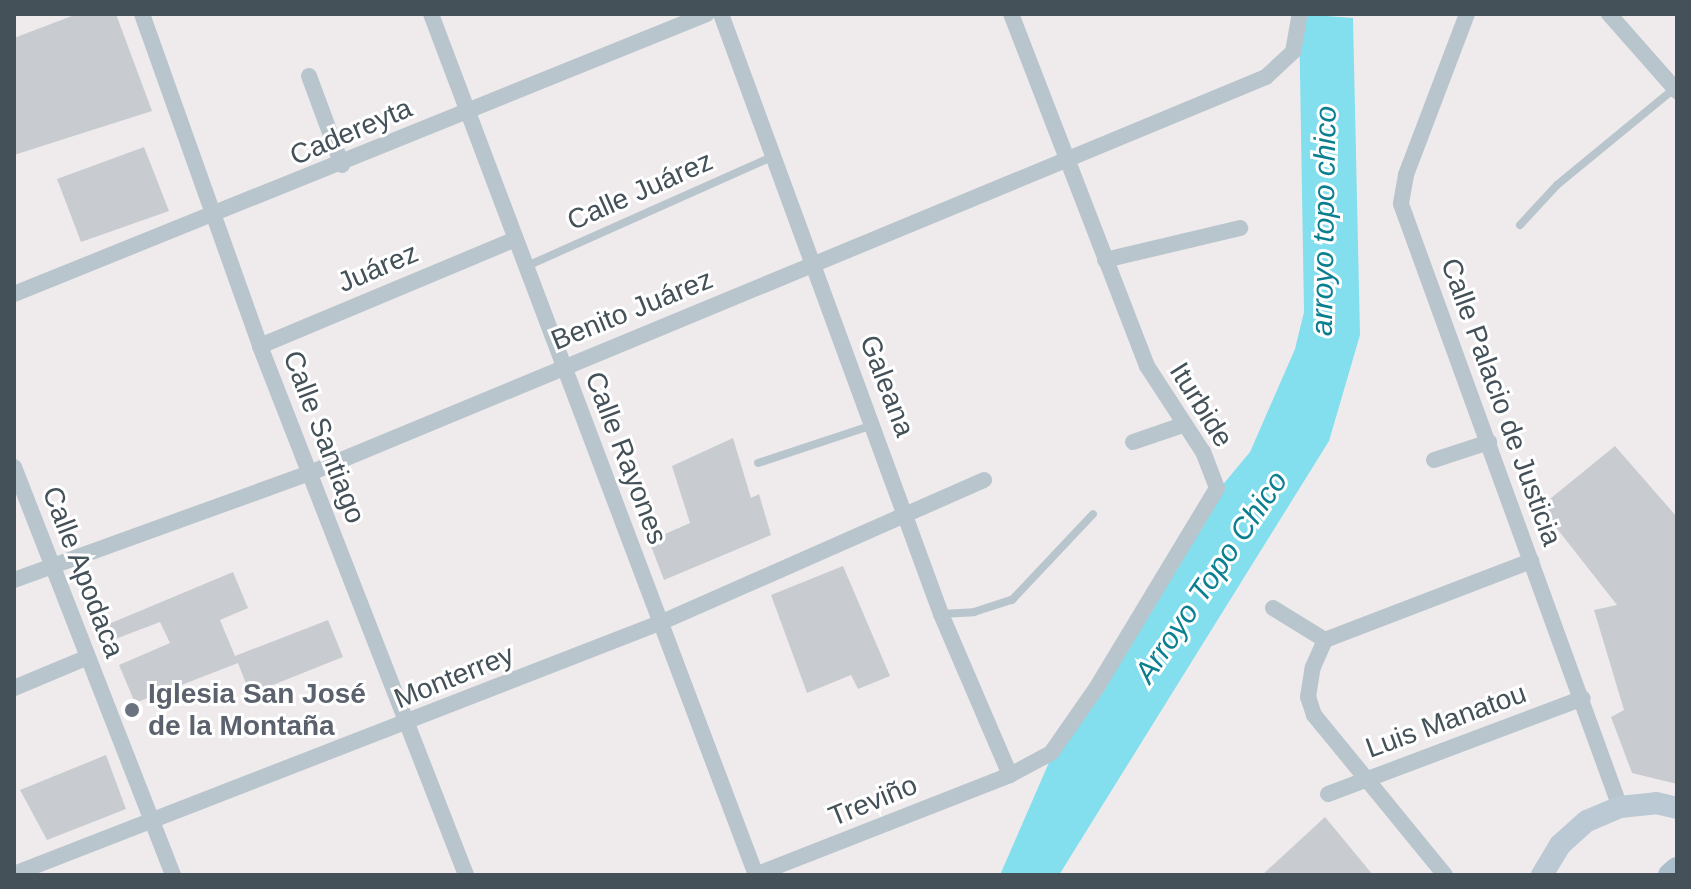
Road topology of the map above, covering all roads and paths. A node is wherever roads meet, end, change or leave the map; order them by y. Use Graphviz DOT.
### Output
graph roads {
  1 [pos="142,14"];
  2 [pos="431,14"];
  3 [pos="707,14"];
  4 [pos="721,14"];
  5 [pos="1011,14"];
  6 [pos="1300,14"];
  7 [pos="1467,14"];
  8 [pos="1609,14"];
  9 [pos="309,76"];
  10 [pos="1676,89"];
  11 [pos="467,112"];
  12 [pos="772,157"];
  13 [pos="1066,160"];
  14 [pos="342,165"];
  15 [pos="214,217"];
  16 [pos="1520,225"];
  17 [pos="1240,228"];
  18 [pos="516,239"];
  19 [pos="1105,260"];
  20 [pos="813,264"];
  21 [pos="526,266"];
  22 [pos="14,294"];
  23 [pos="260,346"];
  24 [pos="563,366"];
  25 [pos="874,425"];
  26 [pos="1183,425"];
  27 [pos="1133,442"];
  28 [pos="1489,442"];
  29 [pos="1434,460"];
  30 [pos="758,463"];
  31 [pos="14,467"];
  32 [pos="310,473"];
  33 [pos="984,480"];
  34 [pos="1093,514"];
  35 [pos="909,515"];
  36 [pos="1531,561"];
  37 [pos="51,567"];
  38 [pos="14,580"];
  39 [pos="1273,608"];
  40 [pos="941,614"];
  41 [pos="662,622"];
  42 [pos="1325,640"];
  43 [pos="88,657"];
  44 [pos="14,688"];
  45 [pos="1583,698"];
  46 [pos="409,723"];
  47 [pos="1010,775"];
  48 [pos="1367,777"];
  49 [pos="1328,794"];
  50 [pos="1620,807"];
  51 [pos="1677,808"];
  52 [pos="154,824"];
  53 [pos="1677,869"];
  54 [pos="14,874"];
  55 [pos="173,875"];
  56 [pos="466,875"];
  57 [pos="756,875"];
  58 [pos="1445,875"];
  59 [pos="1542,875"];
  60 [pos="1670,875"];
  1 -- 15 [label="street, Calle Santiago"];
  2 -- 11 [label="street, Calle Rayones"];
  3 -- 11 [label="street, Cadereyta"];
  4 -- 12 [label="street, Galeana"];
  5 -- 13 [label="street, Iturbide"];
  6 -- 13 [label="street, Benito Juárez"];
  7 -- 28 [label="street, Calle Palacio de Justicia"];
  8 -- 10 [label="street"];
  9 -- 14 [label="street"];
  10 -- 16 [label="lane"];
  11 -- 14 [label="street, Cadereyta"];
  11 -- 18 [label="street, Calle Rayones"];
  12 -- 20 [label="street, Galeana"];
  12 -- 21 [label="lane, Calle Juárez"];
  13 -- 19 [label="street, Iturbide"];
  13 -- 20 [label="street, Benito Juárez"];
  14 -- 15 [label="street, Cadereyta"];
  15 -- 22 [label="street, Cadereyta"];
  15 -- 23 [label="street, Calle Santiago"];
  17 -- 19 [label="street"];
  18 -- 21 [label="street, Calle Rayones"];
  18 -- 23 [label="street, Juárez"];
  19 -- 26 [label="street, Iturbide"];
  20 -- 24 [label="street, Benito Juárez"];
  20 -- 25 [label="street, Galeana"];
  21 -- 24 [label="street, Calle Rayones"];
  23 -- 32 [label="street, Calle Santiago"];
  24 -- 32 [label="street, Benito Juárez"];
  24 -- 41 [label="street, Calle Rayones"];
  25 -- 30 [label="lane"];
  25 -- 35 [label="street, Galeana"];
  26 -- 27 [label="street"];
  26 -- 47 [label="street, Iturbide"];
  28 -- 29 [label="street"];
  28 -- 36 [label="street, Calle Palacio de Justicia"];
  31 -- 37 [label="street, Calle Apodaca"];
  32 -- 37 [label="street, Benito Juárez"];
  32 -- 46 [label="street, Calle Santiago"];
  33 -- 35 [label="street, Monterrey"];
  34 -- 40 [label="lane"];
  35 -- 40 [label="street, Galeana"];
  35 -- 41 [label="street, Monterrey"];
  36 -- 42 [label="street"];
  36 -- 45 [label="street, Calle Palacio de Justicia"];
  37 -- 38 [label="street, Benito Juárez"];
  37 -- 43 [label="street, Calle Apodaca"];
  39 -- 42 [label="street"];
  40 -- 47 [label="street, Galeana"];
  41 -- 46 [label="street, Monterrey"];
  41 -- 57 [label="street, Calle Rayones"];
  42 -- 48 [label="street"];
  43 -- 44 [label="street"];
  43 -- 52 [label="street, Calle Apodaca"];
  45 -- 48 [label="street, Luis Manatou"];
  45 -- 50 [label="street, Calle Palacio de Justicia"];
  46 -- 52 [label="street, Monterrey"];
  46 -- 56 [label="street, Calle Santiago"];
  47 -- 57 [label="street, Treviño"];
  48 -- 49 [label="street, Luis Manatou"];
  48 -- 58 [label="street"];
  50 -- 51 [label="street"];
  50 -- 59 [label="street"];
  52 -- 54 [label="street, Monterrey"];
  52 -- 55 [label="street, Calle Apodaca"];
  53 -- 60 [label="main road"];
}
